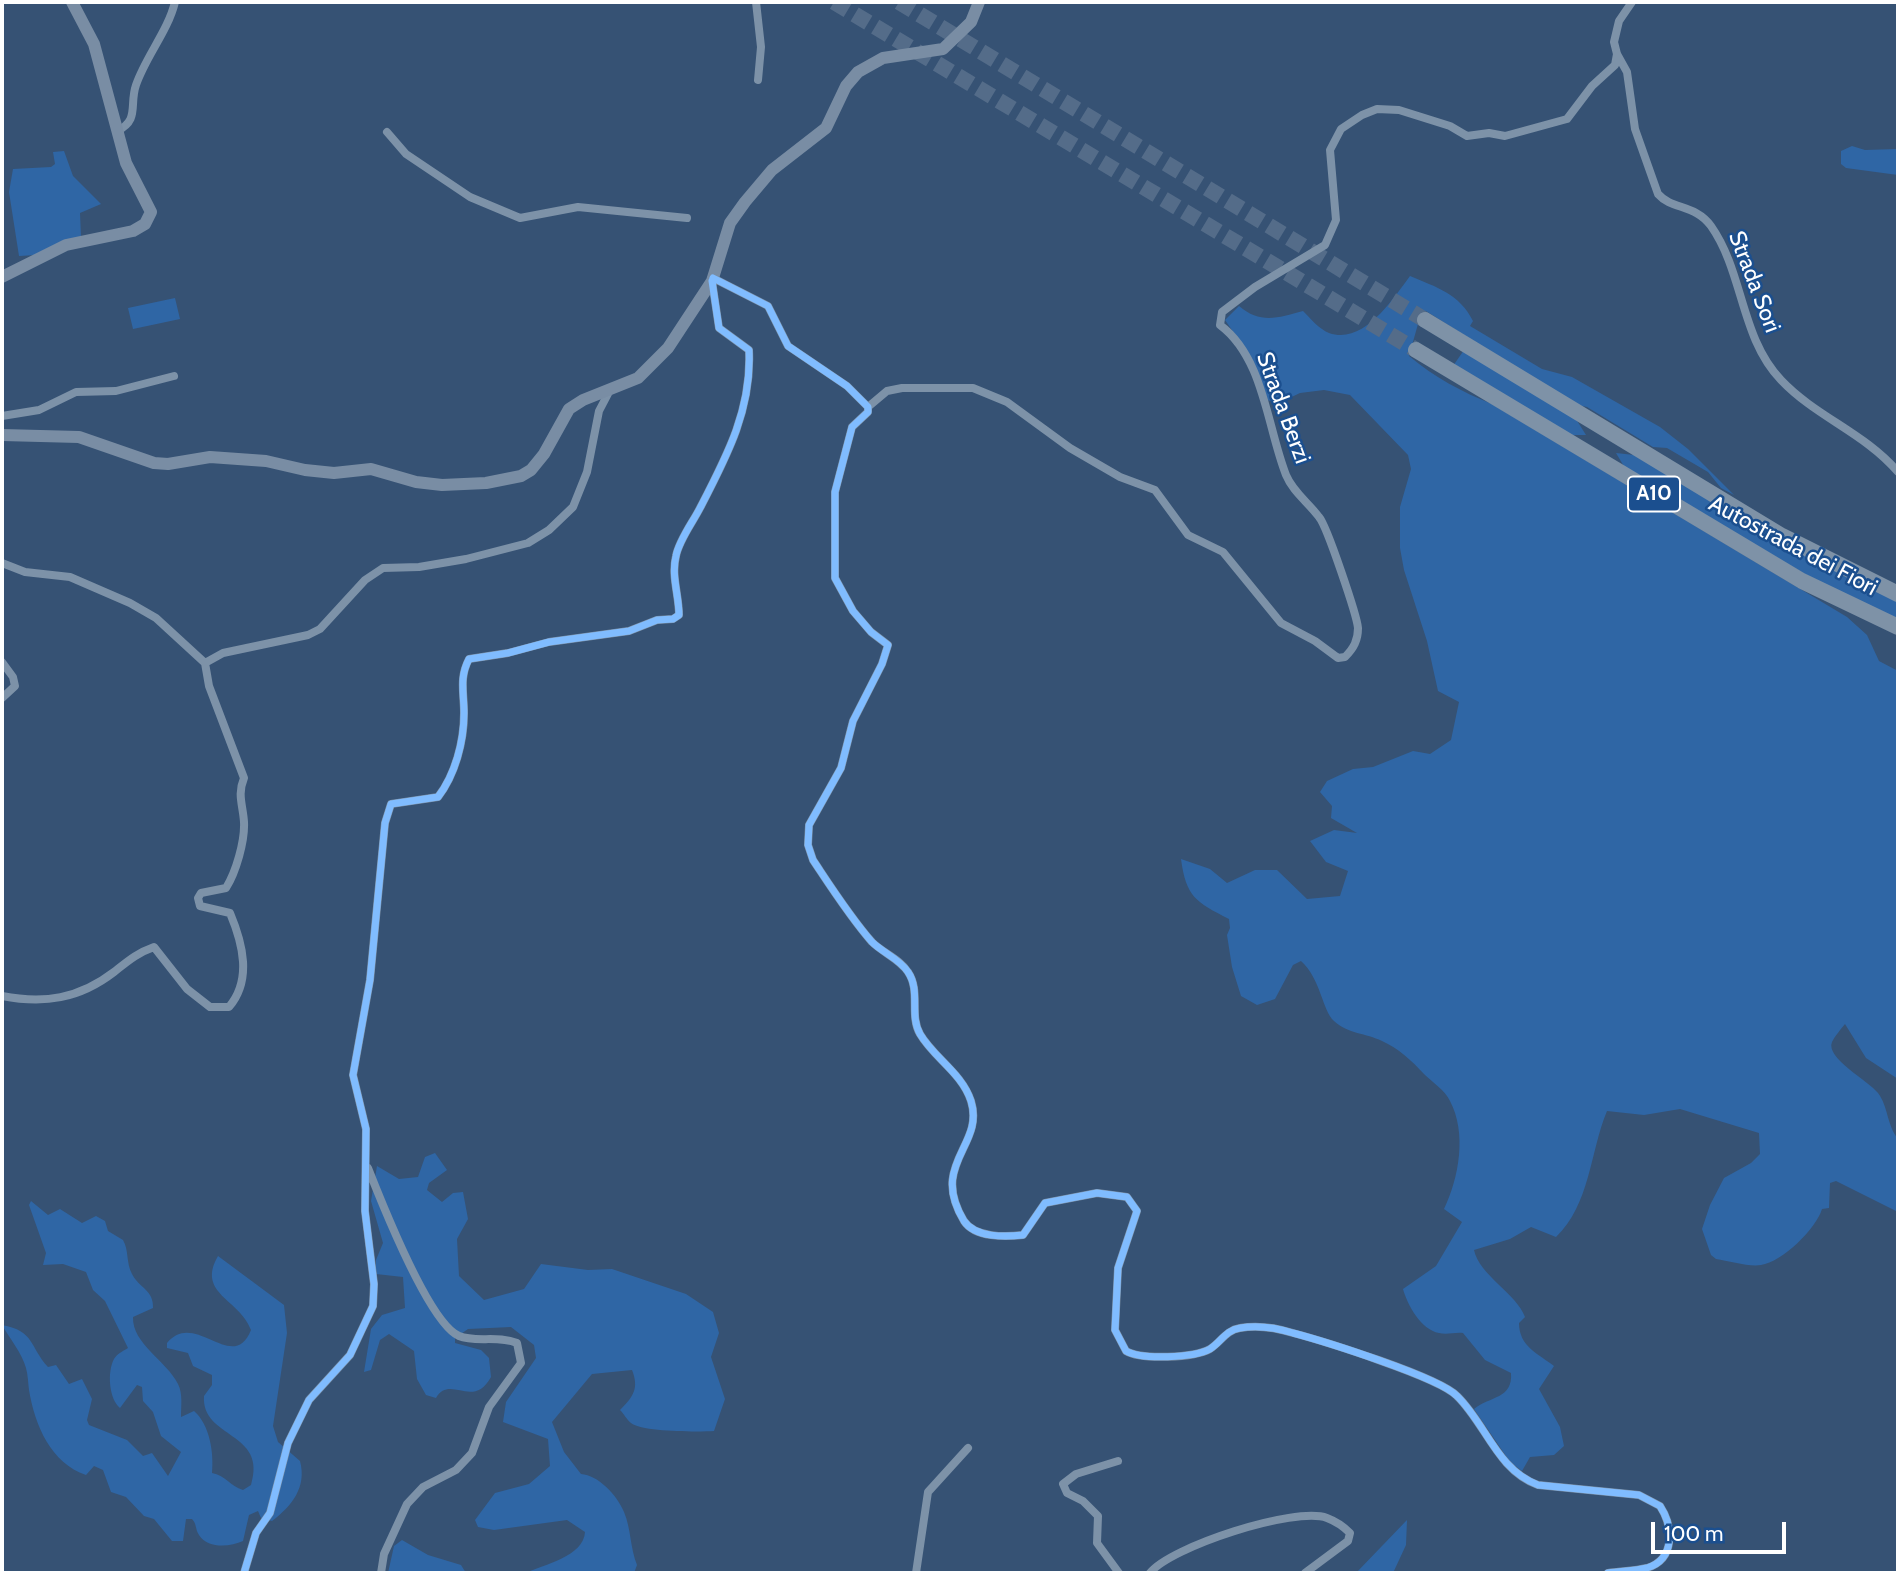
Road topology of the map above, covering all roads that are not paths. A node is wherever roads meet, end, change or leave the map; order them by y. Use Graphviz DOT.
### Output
graph roads {
  1 [pos="175,2"];
  2 [pos="756,2"];
  3 [pos="979,2"];
  4 [pos="1632,2"];
  5 [pos="77,5"];
  6 [pos="1617,54"];
  7 [pos="758,80"];
  8 [pos="117,131"];
  9 [pos="387,132"];
  10 [pos="687,218"];
  11 [pos="2,277"];
  12 [pos="712,280"];
  13 [pos="1425,320"];
  14 [pos="1416,349"];
  15 [pos="174,376"];
  16 [pos="610,390"];
  17 [pos="868,407"];
  18 [pos="2,416"];
  19 [pos="2,435"];
  20 [pos="1898,472"];
  21 [pos="2,564"];
  22 [pos="1898,594"];
  23 [pos="1898,627"];
  24 [pos="2,662"];
  25 [pos="205,663"];
  26 [pos="2,698"];
  27 [pos="2,996"];
  28 [pos="366,1165"];
  29 [pos="968,1448"];
  30 [pos="1118,1461"];
  31 [pos="244,1573"];
  32 [pos="382,1573"];
  33 [pos="916,1573"];
  34 [pos="1119,1573"];
  35 [pos="1150,1573"];
  36 [pos="1305,1573"];
  37 [pos="1608,1573"];
  1 -- 8 [label="street"];
  2 -- 7 [label="street"];
  3 -- 12 [label="main road"];
  4 -- 6 [label="street, Strada Sori"];
  5 -- 8 [label="main road"];
  6 -- 17 [label="street, Strada Berzi"];
  6 -- 20 [label="street, Strada Sori"];
  8 -- 11 [label="main road"];
  9 -- 10 [label="street"];
  12 -- 16 [label="main road"];
  12 -- 17 [label="street"];
  12 -- 28 [label="street"];
  13 -- 22 [label="highway, Autostrada dei Fiori / A10"];
  14 -- 23 [label="highway, Autostrada dei Fiori / A10"];
  15 -- 18 [label="street"];
  16 -- 19 [label="main road"];
  16 -- 25 [label="street"];
  17 -- 37 [label="street, Strada Berzi"];
  21 -- 25 [label="street"];
  24 -- 26 [label="street"];
  25 -- 27 [label="street"];
  28 -- 31 [label="street"];
  28 -- 32 [label="street"];
  29 -- 33 [label="street"];
  30 -- 34 [label="street"];
  35 -- 36 [label="street"];
}
